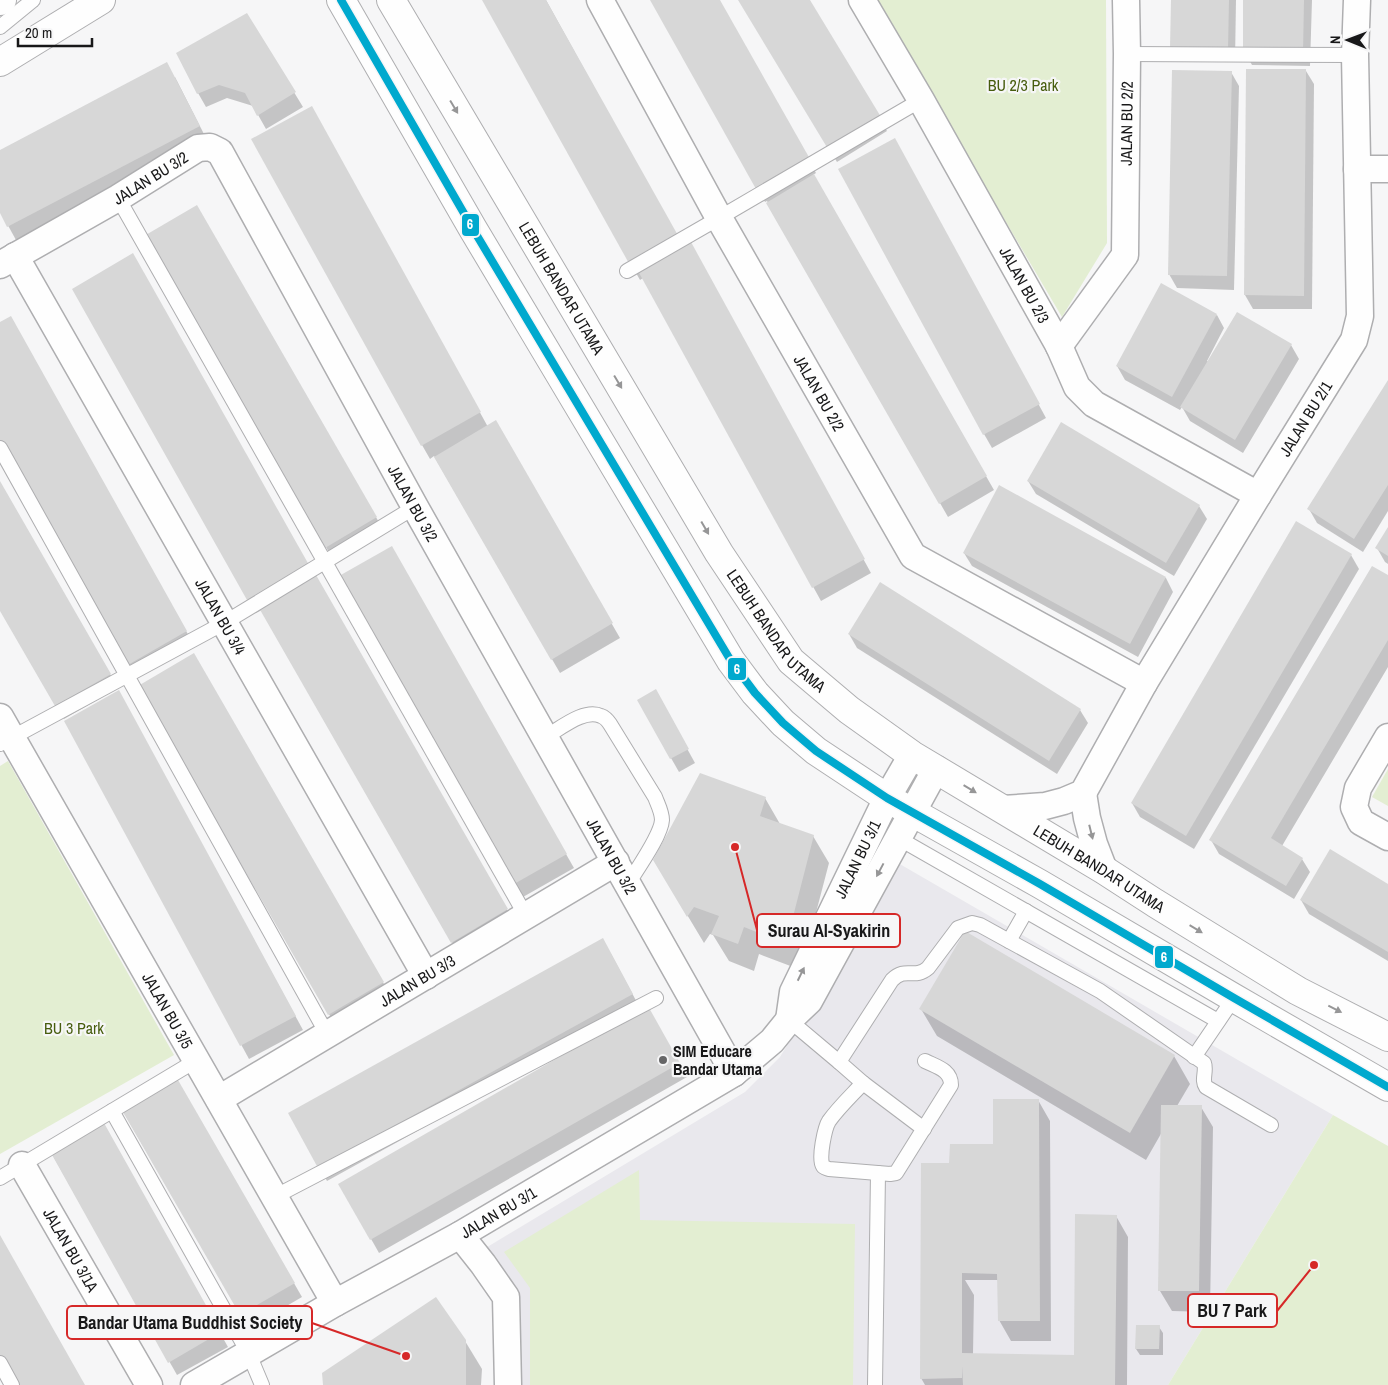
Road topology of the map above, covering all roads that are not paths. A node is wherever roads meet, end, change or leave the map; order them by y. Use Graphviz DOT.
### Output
graph roads {
  1 [pos="33,0"];
  2 [pos="101,0"];
  3 [pos="341,0"];
  4 [pos="390,0"];
  5 [pos="600,0"];
  6 [pos="862,0"];
  7 [pos="1126,0"];
  8 [pos="1357,0"];
  9 [pos="0,18"];
  10 [pos="0,27"];
  11 [pos="1127,54"];
  12 [pos="1355,55"];
  13 [pos="0,62"];
  14 [pos="921,100"];
  15 [pos="1357,169"];
  16 [pos="1388,169"];
  17 [pos="118,198"];
  18 [pos="719,218"];
  19 [pos="8,261"];
  20 [pos="627,271"];
  21 [pos="1059,346"];
  22 [pos="0,448"];
  23 [pos="1258,494"];
  24 [pos="416,507"];
  25 [pos="324,561"];
  26 [pos="224,623"];
  27 [pos="126,676"];
  28 [pos="1144,683"];
  29 [pos="4,733"];
  30 [pos="546,737"];
  31 [pos="1388,737"];
  32 [pos="912,754"];
  33 [pos="936,769"];
  34 [pos="1083,793"];
  35 [pos="887,798"];
  36 [pos="1003,809"];
  37 [pos="911,812"];
  38 [pos="1388,837"];
  39 [pos="898,838"];
  40 [pos="1104,870"];
  41 [pos="622,873"];
  42 [pos="1026,912"];
  43 [pos="526,916"];
  44 [pos="1009,941"];
  45 [pos="426,976"];
  46 [pos="656,998"];
  47 [pos="1234,998"];
  48 [pos="789,1020"];
  49 [pos="1218,1021"];
  50 [pos="327,1034"];
  51 [pos="1388,1037"];
  52 [pos="1194,1056"];
  53 [pos="197,1060"];
  54 [pos="925,1061"];
  55 [pos="839,1062"];
  56 [pos="734,1073"];
  57 [pos="863,1083"];
  58 [pos="1388,1087"];
  59 [pos="219,1099"];
  60 [pos="112,1111"];
  61 [pos="1271,1125"];
  62 [pos="924,1129"];
  63 [pos="11,1172"];
  64 [pos="878,1173"];
  65 [pos="274,1197"];
  66 [pos="460,1235"];
  67 [pos="335,1303"];
  68 [pos="250,1354"];
  69 [pos="0,1363"];
  70 [pos="12,1385"];
  71 [pos="149,1385"];
  72 [pos="194,1385"];
  73 [pos="262,1385"];
  74 [pos="508,1385"];
  75 [pos="875,1385"];
  1 -- 9 [label="lane"];
  1 -- 10 [label="lane"];
  2 -- 13 [label="main road"];
  3 -- 35 [label="main road"];
  4 -- 32 [label="main road, LEBUH BANDAR UTAMA, one-way"];
  5 -- 18 [label="street, JALAN BU 2/2"];
  6 -- 14 [label="street, JALAN BU 2/3"];
  7 -- 11 [label="street, JALAN BU 2/2"];
  8 -- 12 [label="street, JALAN BU 2/1"];
  11 -- 12 [label="lane"];
  11 -- 21 [label="street, JALAN BU 2/2"];
  12 -- 15 [label="street, JALAN BU 2/1"];
  14 -- 18 [label="lane"];
  14 -- 21 [label="street, JALAN BU 2/3"];
  15 -- 16 [label="street"];
  15 -- 23 [label="street, JALAN BU 2/1"];
  17 -- 19 [label="street, JALAN BU 3/2"];
  17 -- 24 [label="street, JALAN BU 3/2"];
  17 -- 25 [label="lane"];
  18 -- 20 [label="lane"];
  18 -- 28 [label="street, JALAN BU 2/2"];
  19 -- 26 [label="street, JALAN BU 3/4"];
  21 -- 23 [label="street, JALAN BU 2/3"];
  22 -- 27 [label="lane"];
  23 -- 28 [label="street, JALAN BU 2/1"];
  24 -- 25 [label="lane"];
  24 -- 30 [label="street, JALAN BU 3/2"];
  25 -- 26 [label="lane"];
  25 -- 43 [label="lane"];
  26 -- 27 [label="lane"];
  26 -- 45 [label="street, JALAN BU 3/4"];
  27 -- 29 [label="lane"];
  27 -- 50 [label="lane"];
  28 -- 34 [label="street, JALAN BU 2/1"];
  29 -- 53 [label="street, JALAN BU 3/5"];
  30 -- 41 [label="street, JALAN BU 3/2"];
  30 -- 41 [label="lane"];
  31 -- 38 [label="street"];
  32 -- 33 [label="main road, LEBUH BANDAR UTAMA"];
  32 -- 35 [label="street, JALAN BU 3/1"];
  33 -- 36 [label="main road, LEBUH BANDAR UTAMA, one-way"];
  33 -- 37 [label="street, JALAN BU 3/1"];
  34 -- 36 [label="street"];
  34 -- 40 [label="street, one-way"];
  35 -- 37 [label="main road"];
  48 -- 35 [label="street, JALAN BU 3/1, one-way"];
  36 -- 40 [label="main road, LEBUH BANDAR UTAMA"];
  37 -- 39 [label="street, JALAN BU 3/1"];
  37 -- 47 [label="main road"];
  39 -- 42 [label="lane"];
  39 -- 48 [label="street, JALAN BU 3/1, one-way"];
  40 -- 51 [label="main road, LEBUH BANDAR UTAMA, one-way"];
  41 -- 43 [label="street, JALAN BU 3/3"];
  41 -- 56 [label="street, JALAN BU 3/2"];
  42 -- 44 [label="lane"];
  42 -- 49 [label="lane"];
  43 -- 45 [label="street, JALAN BU 3/3"];
  44 -- 52 [label="lane"];
  44 -- 55 [label="lane"];
  45 -- 50 [label="street, JALAN BU 3/3"];
  46 -- 65 [label="lane"];
  47 -- 49 [label="lane"];
  47 -- 58 [label="main road"];
  48 -- 55 [label="lane"];
  48 -- 56 [label="street, JALAN BU 3/1"];
  49 -- 52 [label="lane"];
  50 -- 59 [label="street, JALAN BU 3/3"];
  52 -- 61 [label="lane"];
  53 -- 59 [label="street, JALAN BU 3/5"];
  53 -- 60 [label="lane"];
  54 -- 62 [label="lane"];
  55 -- 57 [label="lane"];
  56 -- 66 [label="street, JALAN BU 3/1"];
  57 -- 62 [label="lane"];
  57 -- 64 [label="lane"];
  59 -- 65 [label="street, JALAN BU 3/5"];
  60 -- 63 [label="lane"];
  60 -- 68 [label="lane"];
  62 -- 64 [label="lane"];
  63 -- 71 [label="street, JALAN BU 3/1A"];
  64 -- 75 [label="lane"];
  65 -- 67 [label="street, JALAN BU 3/5"];
  66 -- 67 [label="street, JALAN BU 3/1"];
  66 -- 74 [label="street"];
  67 -- 68 [label="street, JALAN BU 3/1"];
  68 -- 72 [label="street, JALAN BU 3/1"];
  68 -- 73 [label="lane"];
  69 -- 70 [label="lane"];
}
